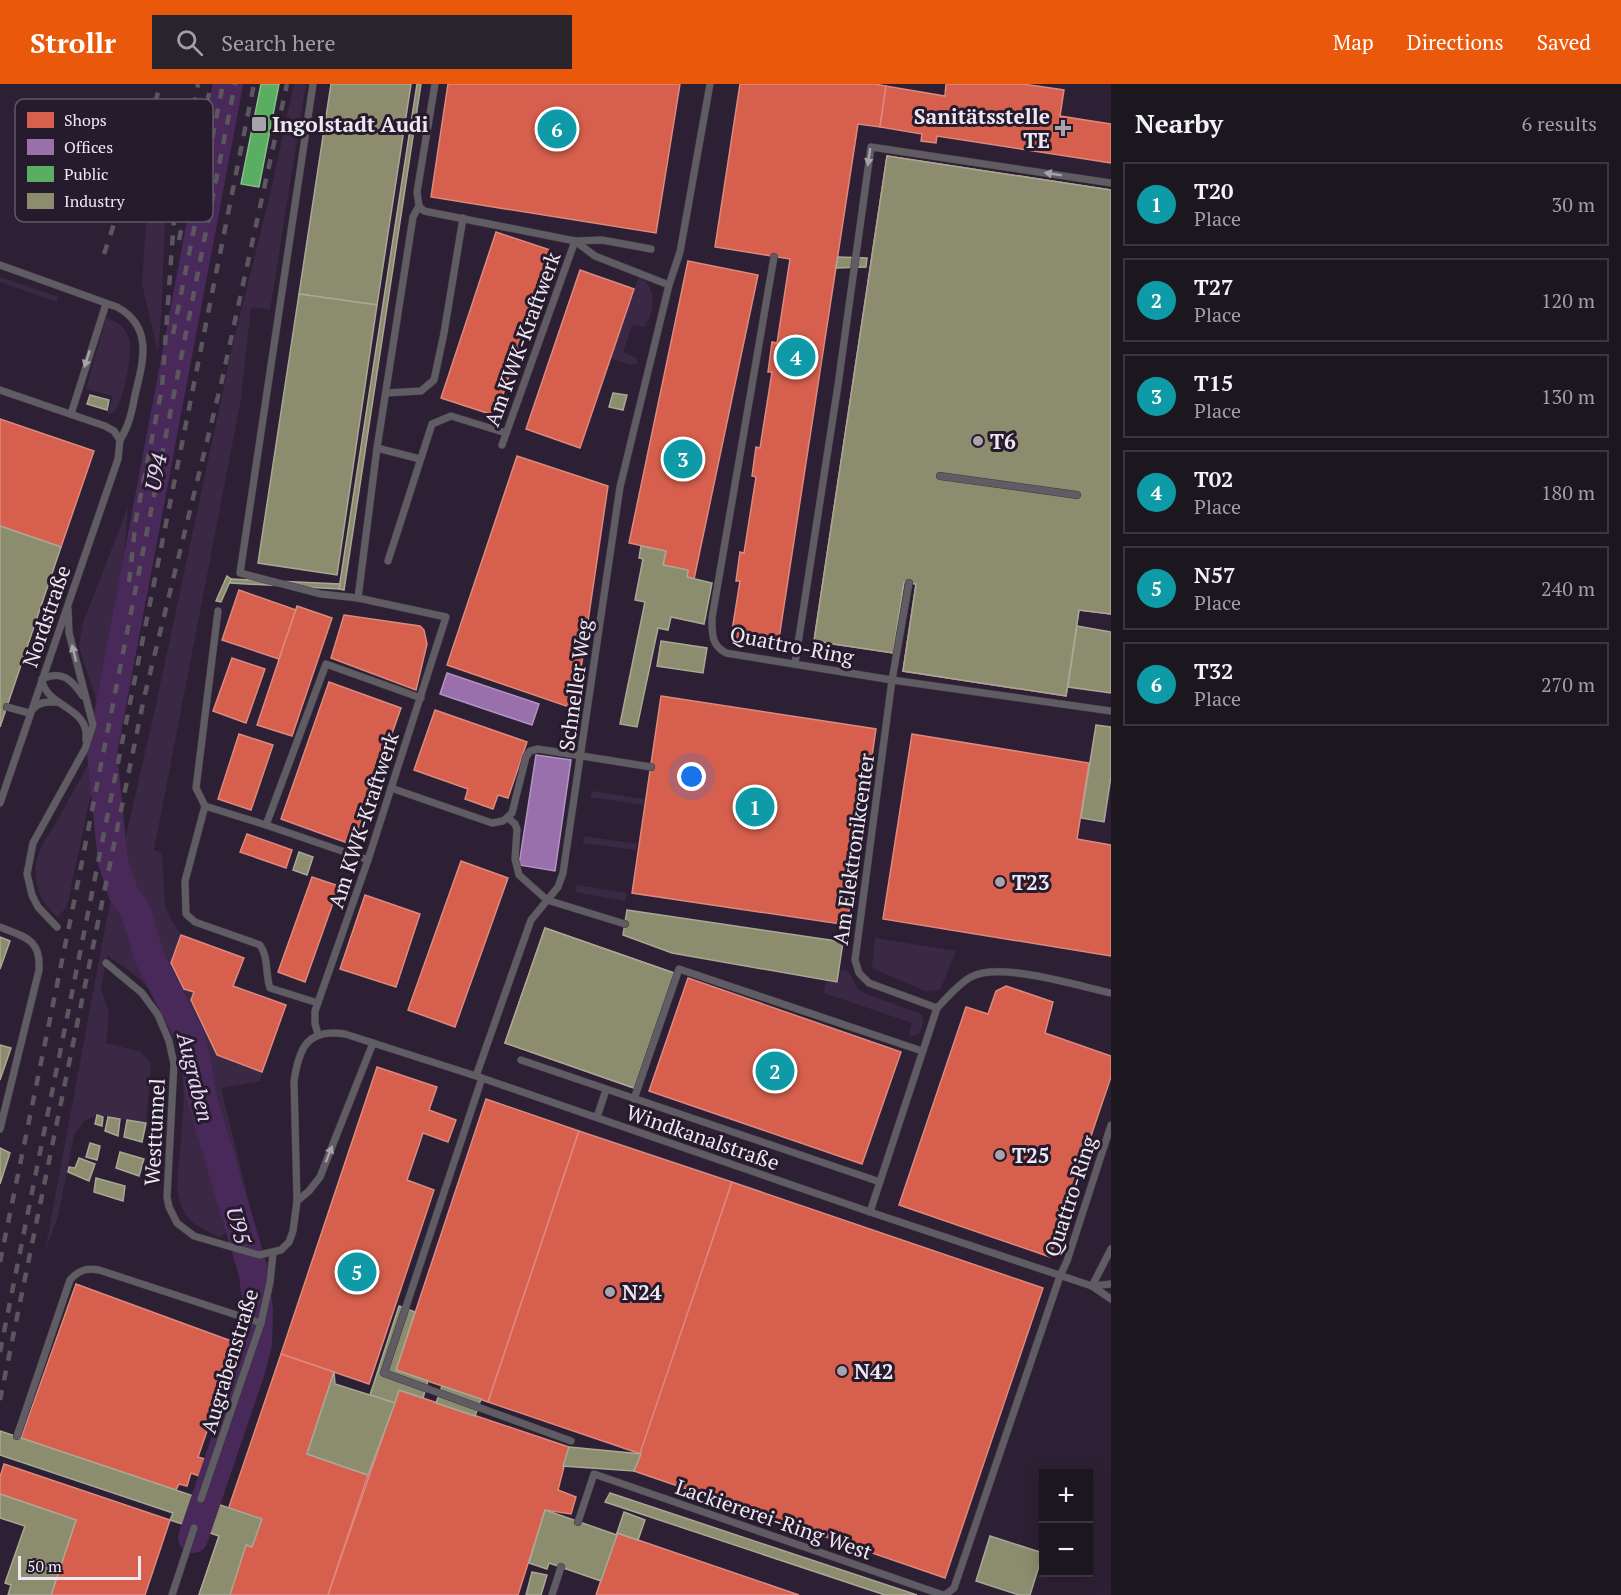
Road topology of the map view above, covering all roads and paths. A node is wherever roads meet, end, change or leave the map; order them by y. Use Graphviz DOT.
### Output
graph roads {
  1 [pos="313,84"];
  2 [pos="435,84"];
  3 [pos="710,84"];
  4 [pos="1111,183"];
  5 [pos="419,206"];
  6 [pos="463,218"];
  7 [pos="575,241"];
  8 [pos="651,249"];
  9 [pos="774,257"];
  10 [pos="0,265"];
  11 [pos="669,285"];
  12 [pos="106,304"];
  13 [pos="0,390"];
  14 [pos="386,393"];
  15 [pos="70,414"];
  16 [pos="506,433"];
  17 [pos="120,440"];
  18 [pos="502,445"];
  19 [pos="377,448"];
  20 [pos="420,459"];
  21 [pos="940,476"];
  22 [pos="1077,495"];
  23 [pos="388,561"];
  24 [pos="909,583"];
  25 [pos="358,598"];
  26 [pos="68,605"];
  27 [pos="218,611"];
  28 [pos="795,663"];
  29 [pos="42,679"];
  30 [pos="892,680"];
  31 [pos="1058,695"];
  32 [pos="421,698"];
  33 [pos="87,700"];
  34 [pos="60,702"];
  35 [pos="1057,703"];
  36 [pos="7,707"];
  37 [pos="1111,711"];
  38 [pos="29,713"];
  39 [pos="85,749"];
  40 [pos="581,757"];
  41 [pos="651,766"];
  42 [pos="391,788"];
  43 [pos="866,798"];
  44 [pos="875,800"];
  45 [pos="0,803"];
  46 [pos="205,807"];
  47 [pos="508,818"];
  48 [pos="266,825"];
  49 [pos="368,860"];
  50 [pos="547,900"];
  51 [pos="625,924"];
  52 [pos="0,927"];
  53 [pos="57,927"];
  54 [pos="106,963"];
  55 [pos="1111,993"];
  56 [pos="318,1003"];
  57 [pos="937,1008"];
  58 [pos="318,1034"];
  59 [pos="374,1043"];
  60 [pos="922,1052"];
  61 [pos="521,1060"];
  62 [pos="479,1077"];
  63 [pos="606,1090"];
  64 [pos="634,1099"];
  65 [pos="597,1118"];
  66 [pos="1111,1125"];
  67 [pos="0,1130"];
  68 [pos="880,1182"];
  69 [pos="297,1201"];
  70 [pos="870,1212"];
  71 [pos="1111,1249"];
  72 [pos="273,1253"];
  73 [pos="1060,1276"];
  74 [pos="1111,1284"];
  75 [pos="1092,1286"];
  76 [pos="1111,1299"];
  77 [pos="261,1323"];
  78 [pos="17,1436"];
  79 [pos="571,1441"];
  80 [pos="201,1499"];
  81 [pos="578,1522"];
  82 [pos="194,1528"];
  83 [pos="561,1567"];
  84 [pos="172,1595"];
  85 [pos="552,1595"];
  86 [pos="944,1595"];
  1 -- 25 [label="lane"];
  2 -- 5 [label="lane"];
  3 -- 11 [label="lane, Schneller Weg"];
  4 -- 28 [label="lane, one-way"];
  5 -- 6 [label="lane"];
  5 -- 14 [label="lane"];
  6 -- 7 [label="lane"];
  6 -- 14 [label="lane"];
  7 -- 8 [label="lane"];
  7 -- 11 [label="lane, Am KWK-Kraftwerk"];
  7 -- 16 [label="lane, Am KWK-Kraftwerk"];
  9 -- 28 [label="lane, Quattro-Ring"];
  10 -- 12 [label="lane, Nordstraße"];
  11 -- 40 [label="lane, Schneller Weg"];
  12 -- 15 [label="lane, one-way"];
  12 -- 17 [label="lane, Nordstraße"];
  13 -- 15 [label="lane"];
  14 -- 19 [label="lane"];
  15 -- 17 [label="lane"];
  16 -- 18 [label="lane, Am KWK-Kraftwerk"];
  16 -- 20 [label="lane"];
  17 -- 26 [label="lane, Nordstraße"];
  19 -- 20 [label="lane"];
  19 -- 25 [label="lane"];
  20 -- 23 [label="lane"];
  21 -- 22 [label="lane"];
  24 -- 30 [label="lane, Am Elektronikcenter"];
  25 -- 32 [label="lane, Am KWK-Kraftwerk"];
  26 -- 29 [label="lane, Nordstraße"];
  33 -- 26 [label="lane, one-way"];
  27 -- 46 [label="lane"];
  28 -- 30 [label="lane, Quattro-Ring"];
  29 -- 33 [label="lane"];
  29 -- 34 [label="lane"];
  29 -- 38 [label="lane, Nordstraße"];
  30 -- 35 [label="lane, Quattro-Ring"];
  30 -- 44 [label="lane, Am Elektronikcenter"];
  31 -- 35 [label="lane"];
  32 -- 42 [label="lane, Am KWK-Kraftwerk"];
  32 -- 48 [label="lane"];
  33 -- 39 [label="lane"];
  34 -- 38 [label="lane"];
  34 -- 39 [label="lane"];
  35 -- 37 [label="lane, Quattro-Ring"];
  36 -- 38 [label="lane"];
  38 -- 45 [label="lane, Nordstraße"];
  39 -- 53 [label="lane"];
  40 -- 41 [label="lane"];
  40 -- 47 [label="lane"];
  40 -- 50 [label="lane, Schneller Weg"];
  42 -- 47 [label="lane"];
  42 -- 49 [label="lane, Am KWK-Kraftwerk"];
  43 -- 44 [label="lane"];
  44 -- 57 [label="lane, Am Elektronikcenter"];
  46 -- 48 [label="lane"];
  46 -- 56 [label="lane"];
  47 -- 50 [label="lane"];
  48 -- 49 [label="lane"];
  49 -- 56 [label="lane, Am KWK-Kraftwerk"];
  50 -- 51 [label="lane"];
  50 -- 62 [label="lane, Schneller Weg"];
  52 -- 67 [label="lane"];
  54 -- 72 [label="lane, Westtunnel"];
  55 -- 57 [label="lane"];
  56 -- 58 [label="lane, Am KWK-Kraftwerk"];
  57 -- 60 [label="lane"];
  58 -- 59 [label="lane, Windkanalstraße"];
  58 -- 69 [label="lane"];
  59 -- 62 [label="lane, Windkanalstraße"];
  69 -- 59 [label="lane, one-way"];
  60 -- 64 [label="lane"];
  60 -- 68 [label="lane"];
  61 -- 63 [label="lane"];
  62 -- 65 [label="lane, Windkanalstraße"];
  62 -- 79 [label="lane, Schneller Weg"];
  63 -- 64 [label="lane"];
  63 -- 65 [label="lane"];
  64 -- 68 [label="lane"];
  65 -- 70 [label="lane, Windkanalstraße"];
  66 -- 73 [label="lane, Quattro-Ring"];
  68 -- 70 [label="lane"];
  69 -- 72 [label="lane"];
  70 -- 73 [label="lane, Windkanalstraße"];
  71 -- 75 [label="lane"];
  72 -- 77 [label="lane, Augrabenstraße"];
  73 -- 75 [label="lane, Windkanalstraße"];
  73 -- 86 [label="lane, Quattro-Ring"];
  74 -- 75 [label="lane"];
  75 -- 76 [label="lane"];
  77 -- 78 [label="lane"];
  77 -- 80 [label="lane, Augrabenstraße"];
  81 -- 86 [label="lane, Lackiererei-Ring West"];
  82 -- 84 [label="lane"];
  83 -- 85 [label="lane"];
}
